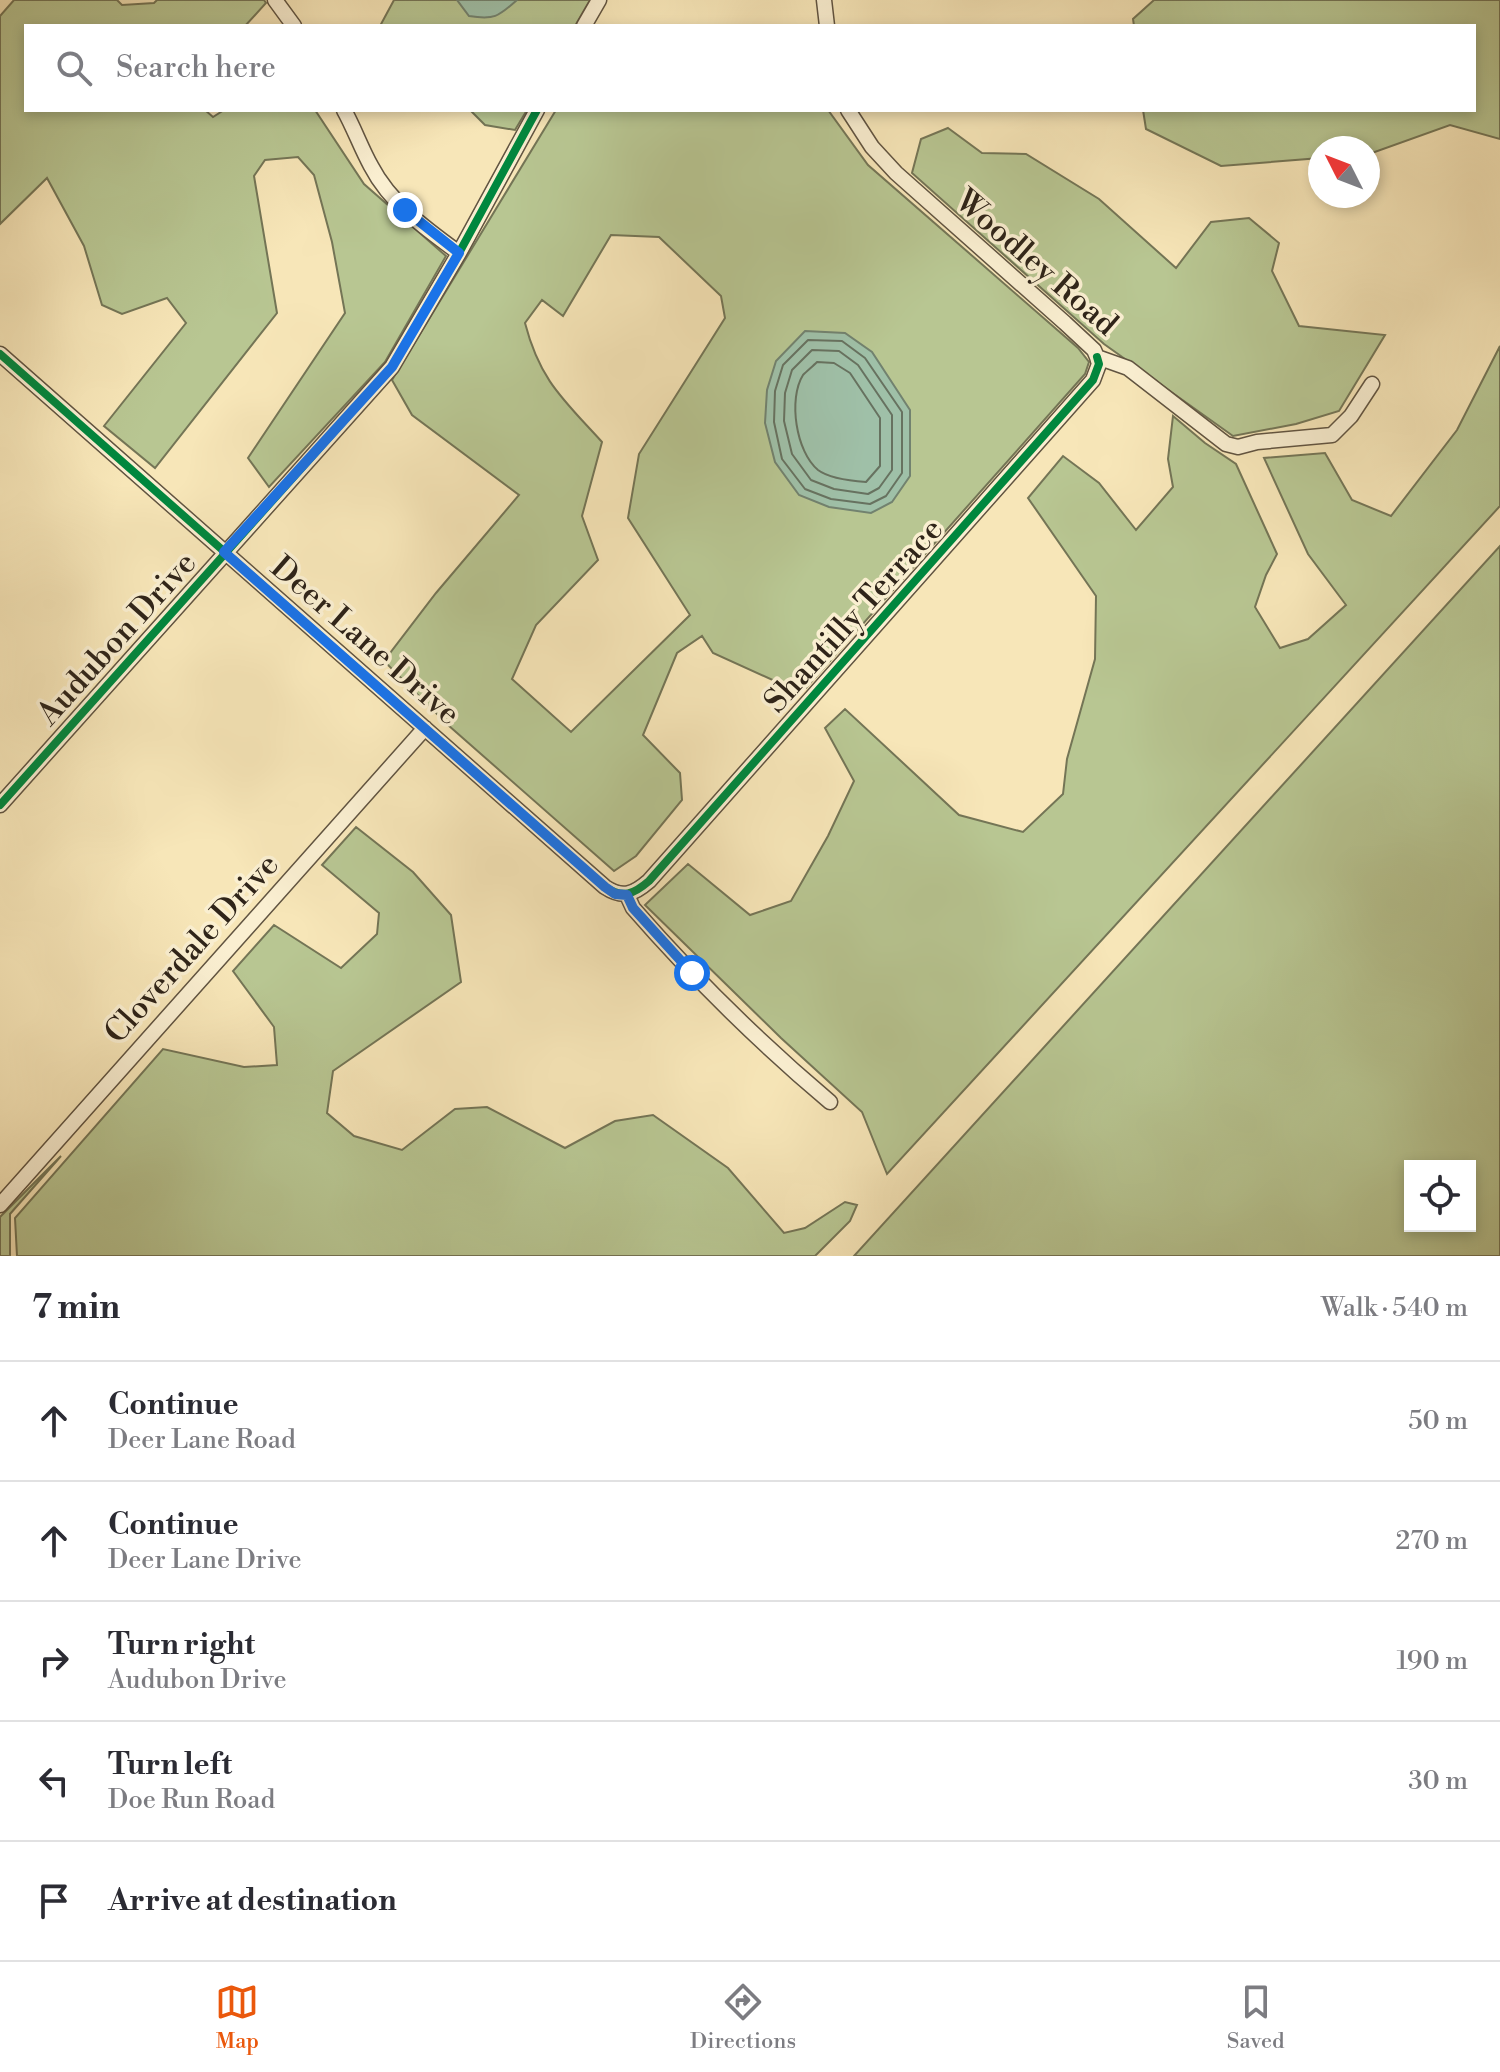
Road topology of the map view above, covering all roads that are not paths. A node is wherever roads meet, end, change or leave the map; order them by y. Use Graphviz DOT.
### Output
graph roads {
  1 [pos="275,0"];
  2 [pos="599,0"];
  3 [pos="824,0"];
  4 [pos="293,24"];
  5 [pos="585,24"];
  6 [pos="827,24"];
  7 [pos="345,112"];
  8 [pos="536,112"];
  9 [pos="849,112"];
  10 [pos="459,253"];
  11 [pos="0,354"];
  12 [pos="1097,357"];
  13 [pos="1372,384"];
  14 [pos="224,552"];
  15 [pos="425,728"];
  16 [pos="0,805"];
  17 [pos="627,895"];
  18 [pos="830,1102"];
  19 [pos="0,1205"];
  1 -- 4 [label="street"];
  2 -- 5 [label="street"];
  3 -- 6 [label="street"];
  7 -- 10 [label="street"];
  8 -- 10 [label="street, Audubon Drive"];
  9 -- 12 [label="street, Woodley Road"];
  10 -- 14 [label="street, Audubon Drive"];
  11 -- 14 [label="street, Deer Lane Drive"];
  12 -- 13 [label="street, Woodley Road"];
  12 -- 17 [label="street, Shantilly Terrace"];
  14 -- 15 [label="street, Deer Lane Drive"];
  14 -- 16 [label="street, Audubon Drive"];
  15 -- 17 [label="street, Deer Lane Drive"];
  15 -- 19 [label="street, Cloverdale Drive"];
  17 -- 18 [label="street"];
}
